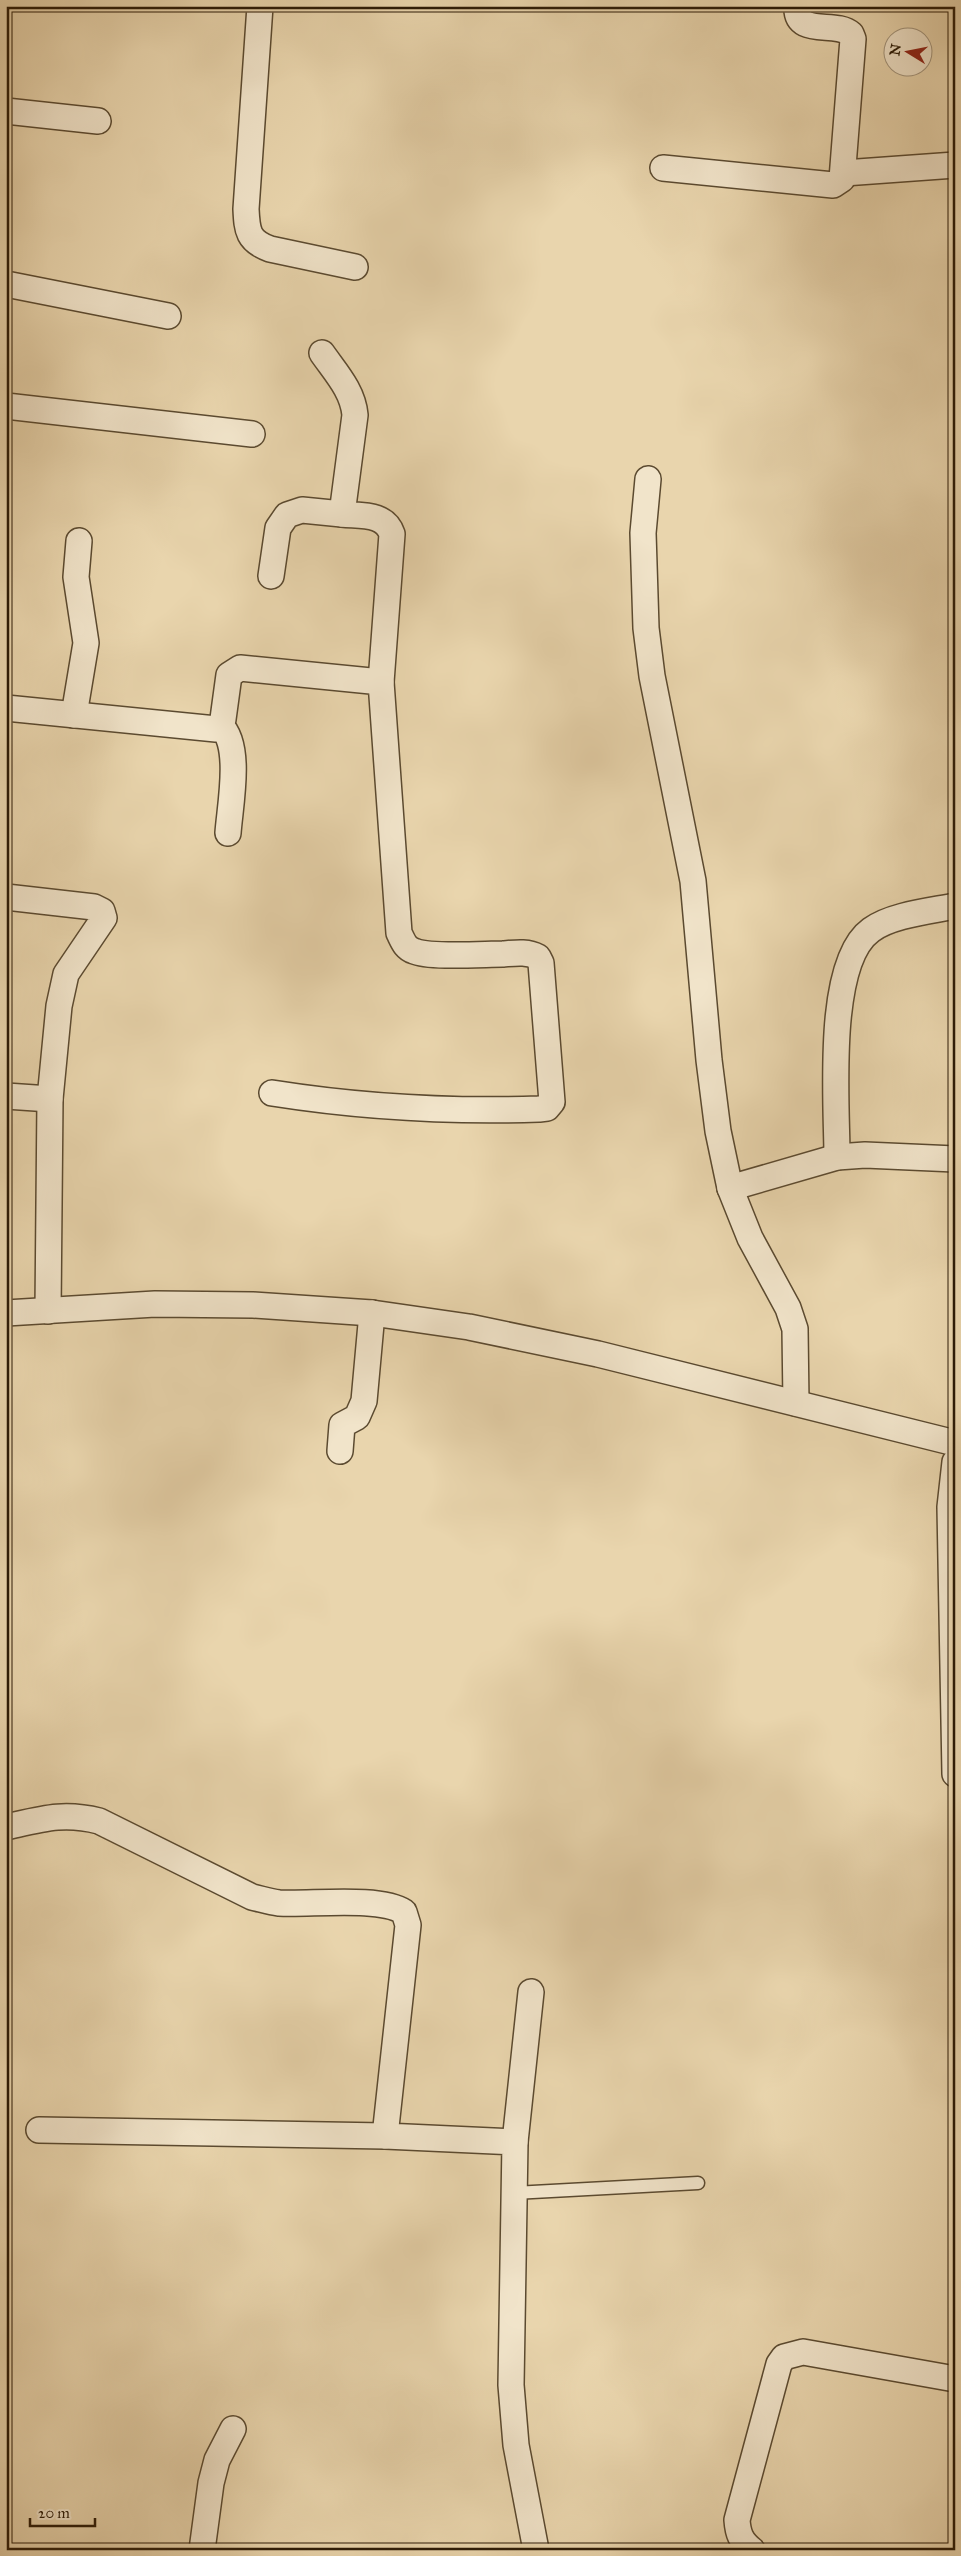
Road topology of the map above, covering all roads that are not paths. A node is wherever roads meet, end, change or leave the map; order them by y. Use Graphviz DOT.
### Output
graph roads {
  1 [pos="260,6"];
  2 [pos="797,6"];
  3 [pos="6,111"];
  4 [pos="98,121"];
  5 [pos="955,165"];
  6 [pos="663,168"];
  7 [pos="844,173"];
  8 [pos="355,267"];
  9 [pos="6,284"];
  10 [pos="168,316"];
  11 [pos="322,353"];
  12 [pos="6,406"];
  13 [pos="252,434"];
  14 [pos="648,479"];
  15 [pos="342,514"];
  16 [pos="79,541"];
  17 [pos="271,576"];
  18 [pos="381,682"];
  19 [pos="6,708"];
  20 [pos="74,715"];
  21 [pos="221,726"];
  22 [pos="228,833"];
  23 [pos="6,897"];
  24 [pos="955,906"];
  25 [pos="272,1093"];
  26 [pos="6,1096"];
  27 [pos="50,1099"];
  28 [pos="837,1157"];
  29 [pos="955,1159"];
  30 [pos="730,1188"];
  31 [pos="48,1311"];
  32 [pos="6,1313"];
  33 [pos="372,1313"];
  34 [pos="796,1403"];
  35 [pos="955,1443"];
  36 [pos="340,1450"];
  37 [pos="955,1462"];
  38 [pos="955,1774"];
  39 [pos="6,1826"];
  40 [pos="531,1992"];
  41 [pos="39,2130"];
  42 [pos="385,2136"];
  43 [pos="515,2142"];
  44 [pos="698,2182"];
  45 [pos="514,2193"];
  46 [pos="955,2379"];
  47 [pos="234,2429"];
  48 [pos="202,2550"];
  49 [pos="536,2550"];
  50 [pos="752,2550"];
  1 -- 8 [label="street"];
  2 -- 7 [label="street"];
  3 -- 4 [label="street"];
  5 -- 7 [label="street"];
  6 -- 7 [label="street"];
  9 -- 10 [label="street"];
  11 -- 15 [label="street"];
  12 -- 13 [label="street"];
  14 -- 30 [label="street"];
  15 -- 17 [label="street"];
  15 -- 18 [label="street"];
  16 -- 20 [label="street"];
  18 -- 21 [label="street"];
  18 -- 25 [label="street"];
  19 -- 20 [label="street"];
  20 -- 21 [label="street"];
  21 -- 22 [label="street"];
  23 -- 27 [label="street"];
  24 -- 28 [label="street"];
  26 -- 27 [label="street"];
  27 -- 31 [label="street"];
  28 -- 29 [label="street"];
  28 -- 30 [label="street"];
  30 -- 34 [label="street"];
  31 -- 32 [label="street"];
  31 -- 33 [label="street"];
  33 -- 34 [label="street"];
  33 -- 36 [label="street"];
  34 -- 35 [label="street"];
  37 -- 38 [label="street"];
  39 -- 42 [label="street"];
  40 -- 43 [label="street"];
  41 -- 42 [label="street"];
  42 -- 43 [label="street"];
  43 -- 45 [label="street"];
  44 -- 45 [label="lane"];
  45 -- 49 [label="street"];
  46 -- 50 [label="street"];
  47 -- 48 [label="street"];
}
